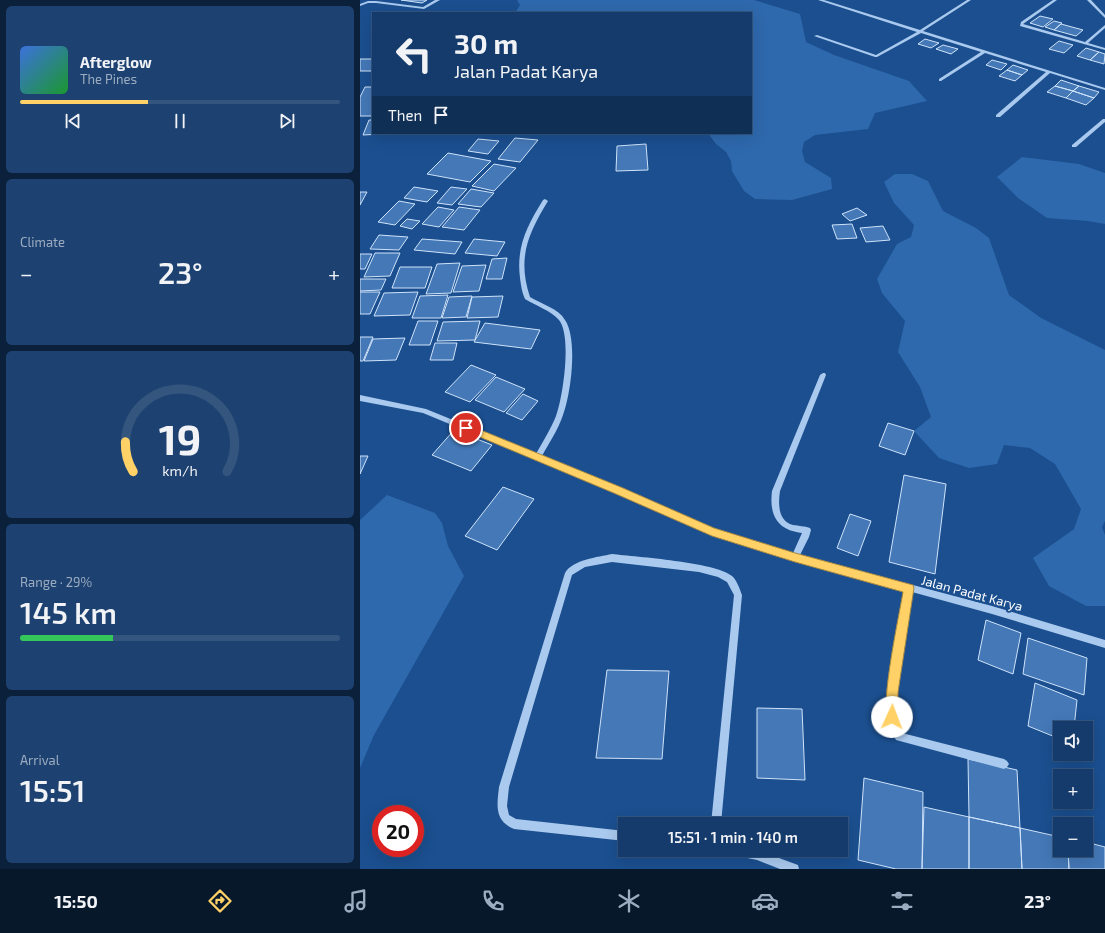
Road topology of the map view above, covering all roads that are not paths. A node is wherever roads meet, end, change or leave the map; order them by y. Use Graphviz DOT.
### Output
graph roads {
  1 [pos="438,0"];
  2 [pos="820,0"];
  3 [pos="969,0"];
  4 [pos="1055,0"];
  5 [pos="1089,0"];
  6 [pos="360,5"];
  7 [pos="1105,17"];
  8 [pos="1105,26"];
  9 [pos="919,32"];
  10 [pos="816,36"];
  11 [pos="1085,44"];
  12 [pos="1105,49"];
  13 [pos="983,52"];
  14 [pos="1049,72"];
  15 [pos="940,80"];
  16 [pos="1105,90"];
  17 [pos="998,116"];
  18 [pos="1105,120"];
  19 [pos="1074,146"];
  20 [pos="545,201"];
  21 [pos="823,375"];
  22 [pos="360,398"];
  23 [pos="537,458"];
  24 [pos="795,557"];
  25 [pos="909,588"];
  26 [pos="1105,644"];
  27 [pos="1004,764"];
  28 [pos="717,817"];
  29 [pos="618,835"];
  30 [pos="762,857"];
  31 [pos="794,869"];
  1 -- 6 [label="street"];
  2 -- 9 [label="street"];
  3 -- 9 [label="street"];
  4 -- 11 [label="street"];
  5 -- 7 [label="street"];
  8 -- 11 [label="street"];
  9 -- 10 [label="street"];
  9 -- 13 [label="street"];
  11 -- 12 [label="street"];
  13 -- 14 [label="street"];
  13 -- 15 [label="street"];
  14 -- 16 [label="street"];
  14 -- 17 [label="street"];
  18 -- 19 [label="street"];
  20 -- 23 [label="street"];
  21 -- 24 [label="street"];
  22 -- 23 [label="street, Jalan Padat Karya"];
  23 -- 24 [label="street, Jalan Padat Karya"];
  24 -- 25 [label="street, Jalan Padat Karya"];
  25 -- 26 [label="street, Jalan Padat Karya"];
  25 -- 27 [label="street"];
  28 -- 29 [label="street"];
  30 -- 31 [label="street"];
}
